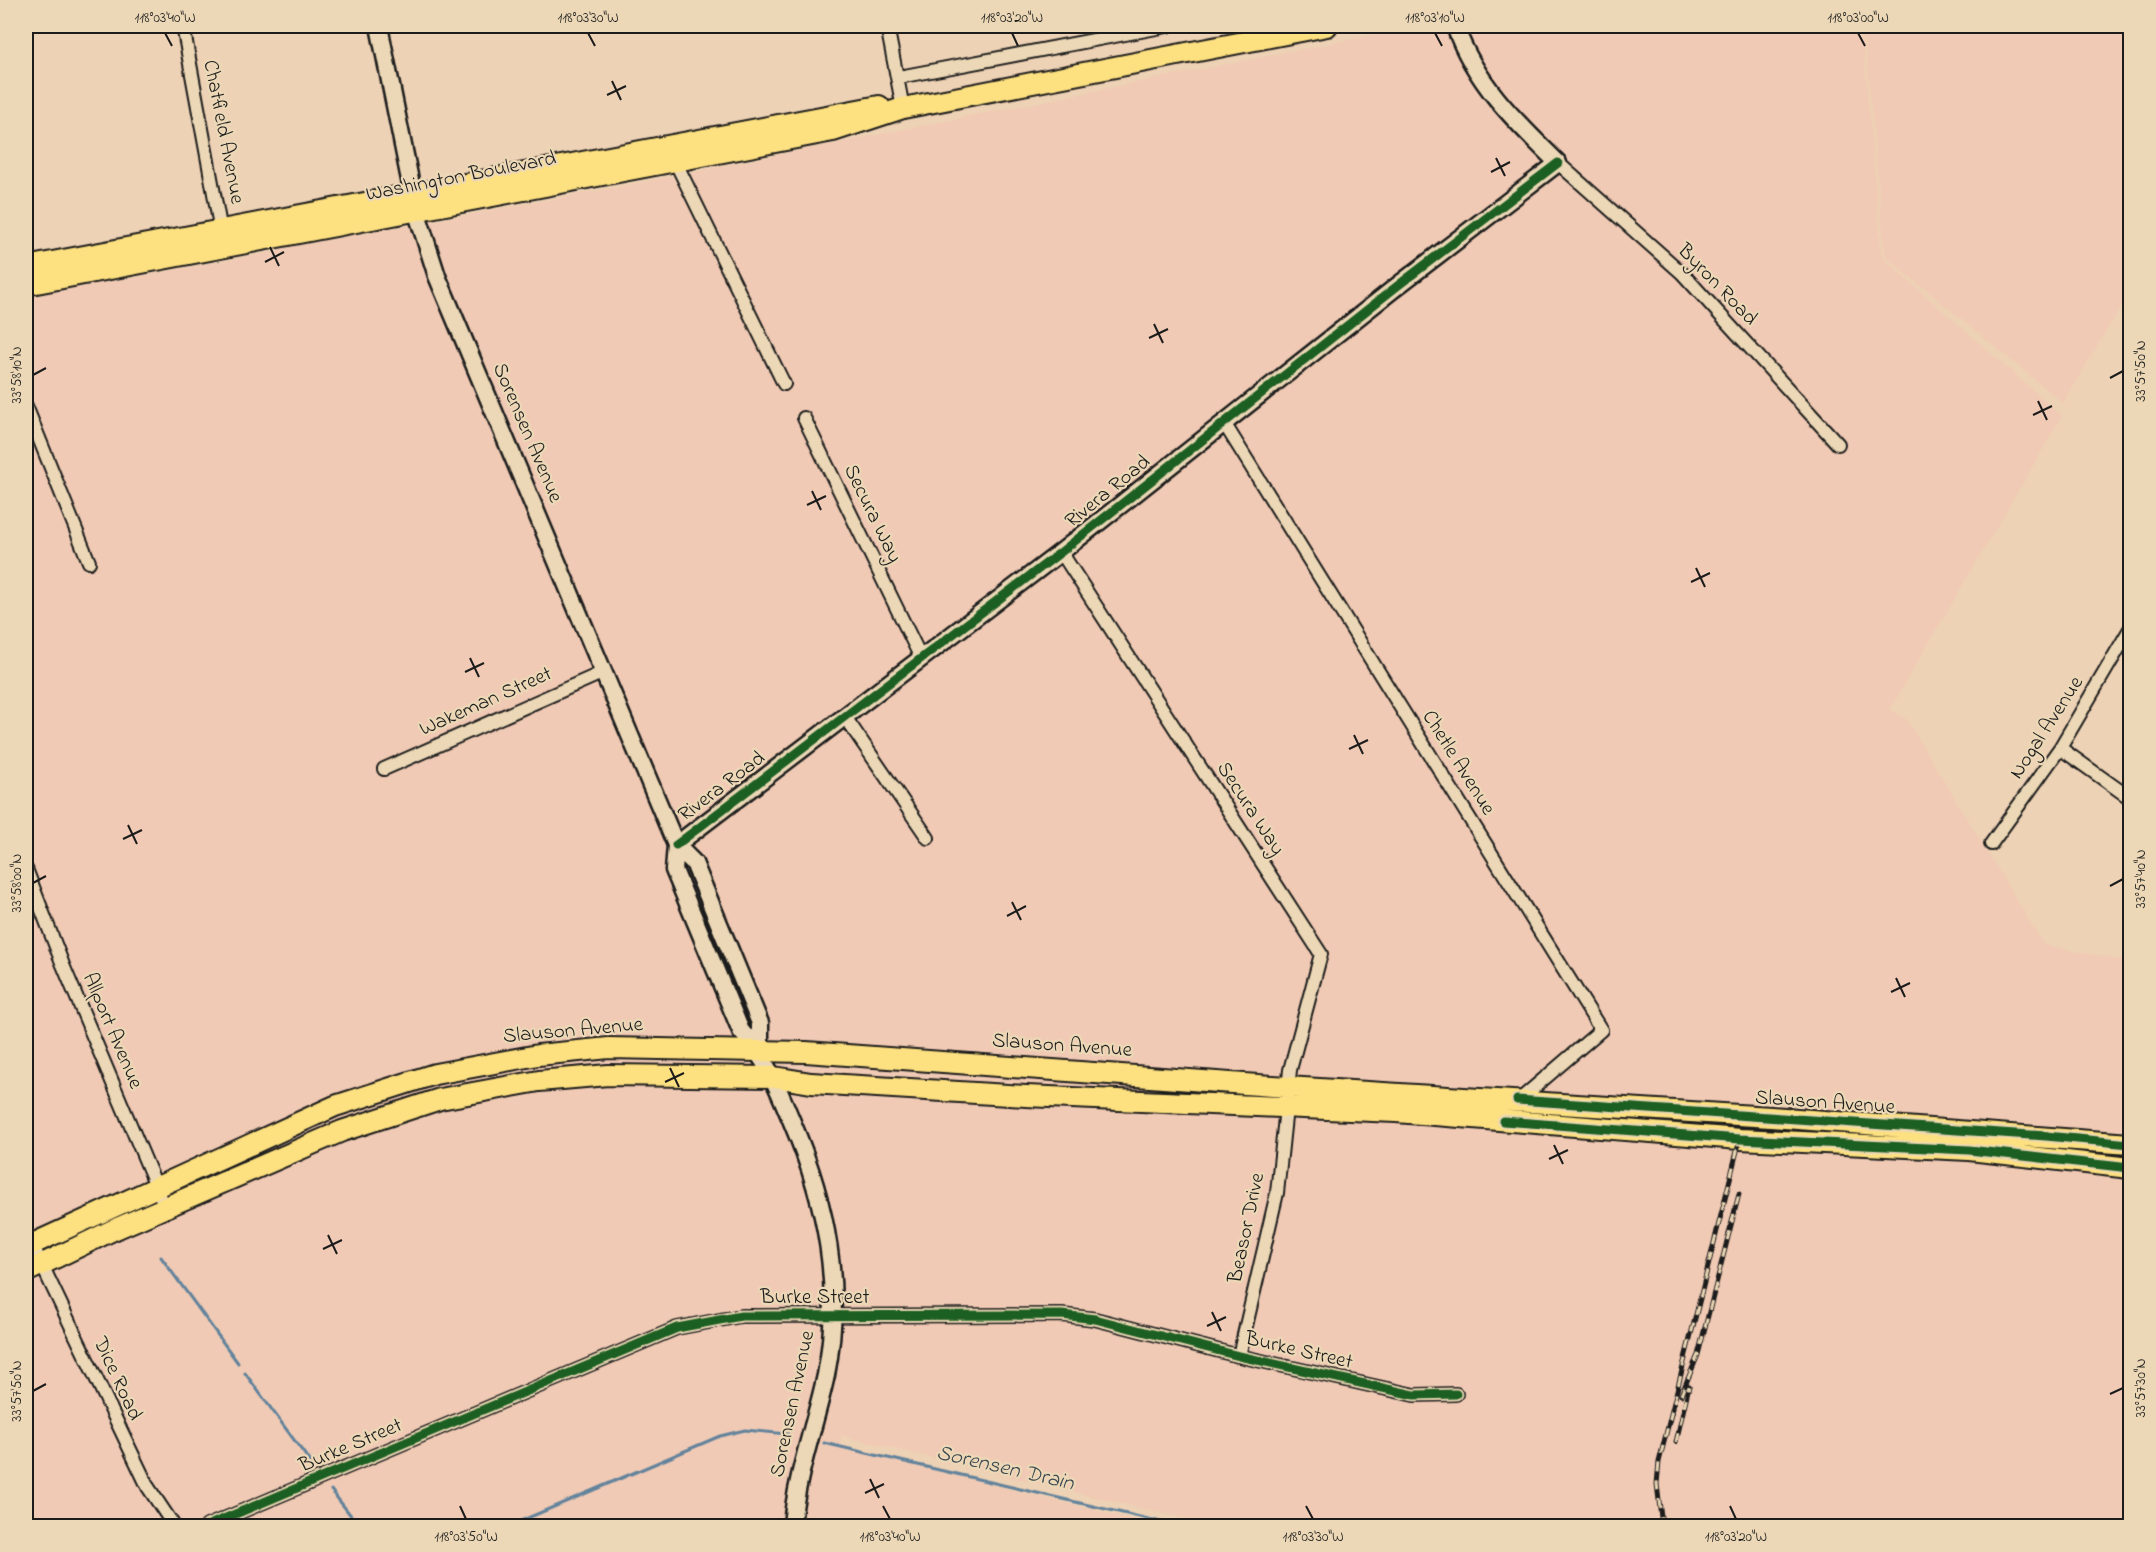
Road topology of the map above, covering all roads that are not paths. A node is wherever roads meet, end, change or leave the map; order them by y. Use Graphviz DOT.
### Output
graph roads {
  1 [pos="183,26"];
  2 [pos="379,26"];
  3 [pos="887,26"];
  4 [pos="1167,26"];
  5 [pos="1328,26"];
  6 [pos="1455,26"];
  7 [pos="899,77"];
  8 [pos="903,108"];
  9 [pos="675,161"];
  10 [pos="1558,163"];
  11 [pos="415,202"];
  12 [pos="222,238"];
  13 [pos="26,267"];
  14 [pos="26,285"];
  15 [pos="784,384"];
  16 [pos="26,406"];
  17 [pos="804,418"];
  18 [pos="1224,423"];
  19 [pos="1838,444"];
  20 [pos="1061,552"];
  21 [pos="89,562"];
  22 [pos="2130,629"];
  23 [pos="921,658"];
  24 [pos="604,672"];
  25 [pos="846,717"];
  26 [pos="2060,748"];
  27 [pos="384,769"];
  28 [pos="2130,798"];
  29 [pos="928,838"];
  30 [pos="1991,844"];
  31 [pos="676,845"];
  32 [pos="26,869"];
  33 [pos="760,1052"];
  34 [pos="890,1059"];
  35 [pos="624,1074"];
  36 [pos="774,1077"];
  37 [pos="1287,1087"];
  38 [pos="1517,1100"];
  39 [pos="1286,1107"];
  40 [pos="1512,1122"];
  41 [pos="1878,1125"];
  42 [pos="1974,1131"];
  43 [pos="2130,1144"];
  44 [pos="1874,1147"];
  45 [pos="1969,1150"];
  46 [pos="2130,1168"];
  47 [pos="161,1198"];
  48 [pos="29,1246"];
  49 [pos="33,1268"];
  50 [pos="834,1315"];
  51 [pos="1239,1356"];
  52 [pos="1456,1394"];
  53 [pos="174,1527"];
  54 [pos="207,1527"];
  55 [pos="792,1527"];
  1 -- 12 [label="street, Chatfield Avenue"];
  2 -- 11 [label="street, Sorensen Avenue"];
  3 -- 7 [label="street"];
  4 -- 7 [label="street"];
  5 -- 8 [label="main road, Washington Boulevard"];
  6 -- 10 [label="street"];
  7 -- 8 [label="street"];
  8 -- 9 [label="main road, Washington Boulevard"];
  8 -- 11 [label="main road, Washington Boulevard"];
  9 -- 11 [label="main road, Washington Boulevard"];
  9 -- 15 [label="street"];
  10 -- 18 [label="street, Rivera Road"];
  10 -- 19 [label="street, Byron Road"];
  11 -- 12 [label="main road, Washington Boulevard"];
  11 -- 24 [label="street, Sorensen Avenue"];
  12 -- 13 [label="main road, Washington Boulevard"];
  12 -- 14 [label="main road, Washington Boulevard"];
  16 -- 21 [label="street"];
  17 -- 23 [label="street, Secura Way"];
  18 -- 20 [label="street, Rivera Road"];
  18 -- 38 [label="street, Chetle Avenue"];
  20 -- 23 [label="street, Rivera Road"];
  20 -- 37 [label="street, Secura Way"];
  22 -- 26 [label="street, Nogal Avenue"];
  23 -- 25 [label="street, Rivera Road"];
  24 -- 27 [label="street, Wakeman Street"];
  24 -- 31 [label="street, Sorensen Avenue"];
  25 -- 29 [label="street"];
  25 -- 31 [label="street, Rivera Road"];
  26 -- 28 [label="street"];
  26 -- 30 [label="street, Nogal Avenue"];
  31 -- 33 [label="street, Sorensen Avenue"];
  32 -- 47 [label="street, Allport Avenue"];
  33 -- 34 [label="main road, Slauson Avenue"];
  33 -- 35 [label="main road"];
  33 -- 36 [label="street, Sorensen Avenue"];
  33 -- 47 [label="main road, Slauson Avenue"];
  34 -- 36 [label="main road"];
  34 -- 37 [label="main road, Slauson Avenue"];
  35 -- 36 [label="main road, Slauson Avenue"];
  35 -- 47 [label="main road, Slauson Avenue"];
  36 -- 39 [label="main road, Slauson Avenue"];
  36 -- 50 [label="street, Sorensen Avenue"];
  37 -- 38 [label="main road, Slauson Avenue"];
  37 -- 39 [label="street, Secura Way"];
  38 -- 40 [label="street"];
  38 -- 41 [label="main road, Slauson Avenue"];
  39 -- 40 [label="main road, Slauson Avenue"];
  39 -- 51 [label="street, Beasor Drive"];
  40 -- 44 [label="main road, Slauson Avenue"];
  41 -- 42 [label="main road, Slauson Avenue"];
  41 -- 44 [label="main road"];
  42 -- 43 [label="main road, Slauson Avenue"];
  42 -- 45 [label="main road"];
  44 -- 45 [label="main road, Slauson Avenue"];
  45 -- 46 [label="main road, Slauson Avenue"];
  47 -- 48 [label="main road, Slauson Avenue"];
  47 -- 49 [label="main road, Slauson Avenue"];
  48 -- 49 [label="street, Dice Road"];
  49 -- 53 [label="street, Dice Road"];
  50 -- 51 [label="street, Burke Street"];
  50 -- 54 [label="street, Burke Street"];
  50 -- 55 [label="street, Sorensen Avenue"];
  51 -- 52 [label="street, Burke Street"];
}
